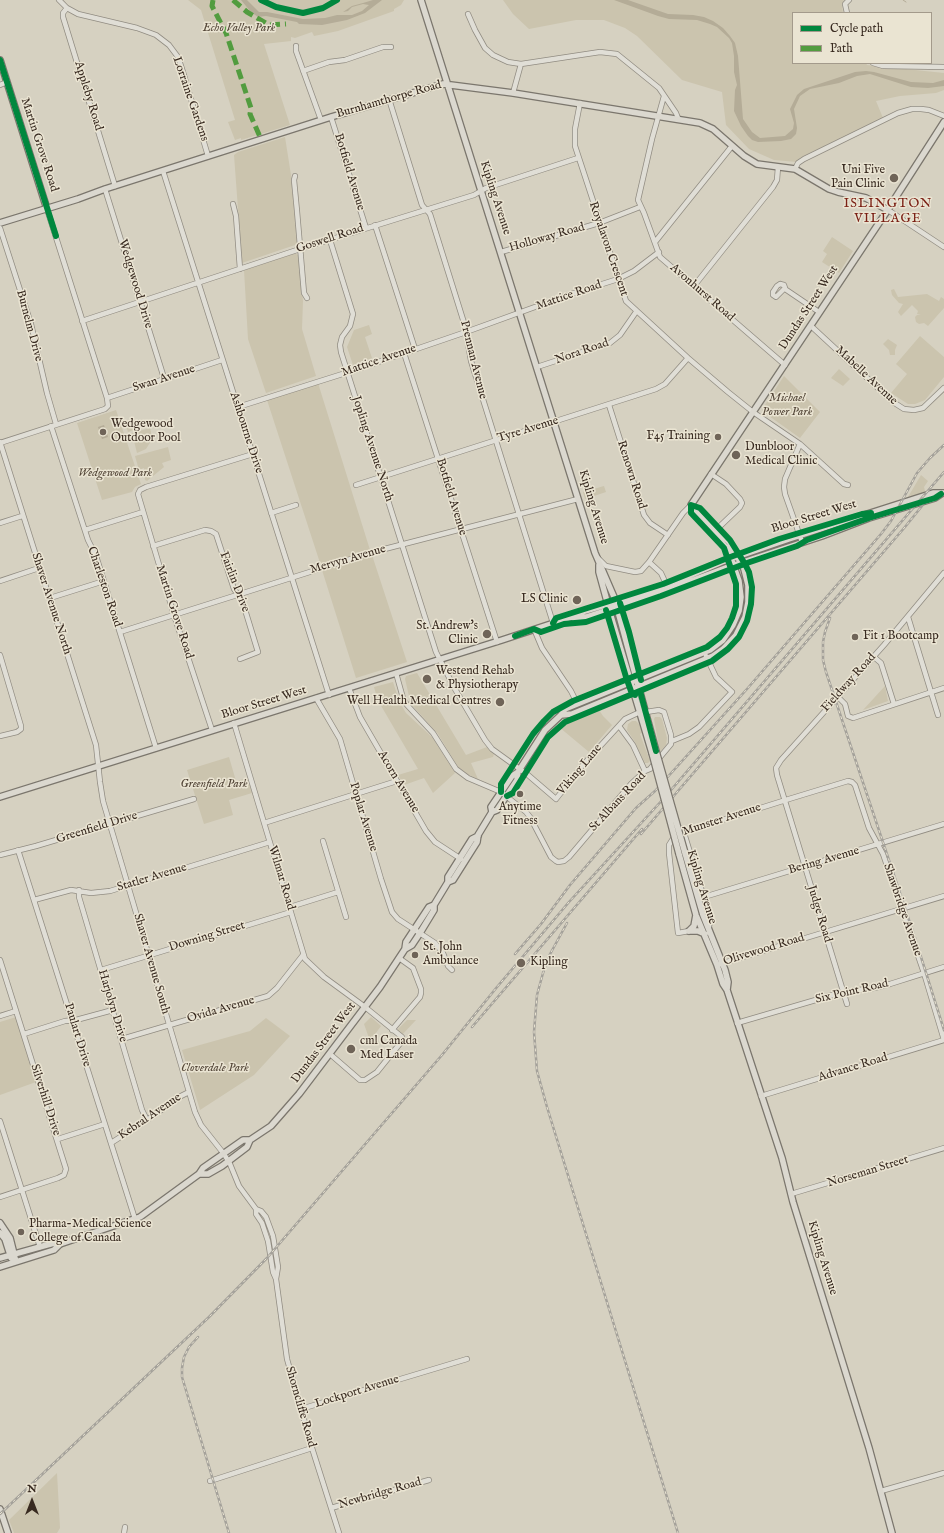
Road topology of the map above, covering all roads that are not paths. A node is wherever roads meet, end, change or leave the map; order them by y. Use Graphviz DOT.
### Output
graph roads {
  1 [pos="59,0"];
  2 [pos="421,0"];
  3 [pos="850,0"];
  4 [pos="67,8"];
  5 [pos="847,12"];
  6 [pos="468,14"];
  7 [pos="296,46"];
  8 [pos="391,47"];
  9 [pos="0,60"];
  10 [pos="521,64"];
  11 [pos="876,64"];
  12 [pos="926,65"];
  13 [pos="944,67"];
  14 [pos="303,71"];
  15 [pos="7,82"];
  16 [pos="0,84"];
  17 [pos="447,84"];
  18 [pos="513,93"];
  19 [pos="664,96"];
  20 [pos="388,99"];
  21 [pos="580,103"];
  22 [pos="659,116"];
  23 [pos="944,116"];
  24 [pos="331,117"];
  25 [pos="678,118"];
  26 [pos="321,120"];
  27 [pos="944,122"];
  28 [pos="732,146"];
  29 [pos="208,156"];
  30 [pos="578,158"];
  31 [pos="778,167"];
  32 [pos="795,169"];
  33 [pos="163,171"];
  34 [pos="295,176"];
  35 [pos="115,186"];
  36 [pos="105,189"];
  37 [pos="481,191"];
  38 [pos="233,204"];
  39 [pos="640,207"];
  40 [pos="47,209"];
  41 [pos="426,209"];
  42 [pos="888,210"];
  43 [pos="0,223"];
  44 [pos="599,223"];
  45 [pos="375,225"];
  46 [pos="0,228"];
  47 [pos="366,228"];
  48 [pos="330,240"];
  49 [pos="655,242"];
  50 [pos="944,247"];
  51 [pos="300,249"];
  52 [pos="500,252"];
  53 [pos="659,252"];
  54 [pos="240,269"];
  55 [pos="618,279"];
  56 [pos="198,283"];
  57 [pos="694,286"];
  58 [pos="785,289"];
  59 [pos="307,298"];
  60 [pos="140,301"];
  61 [pos="636,312"];
  62 [pos="819,312"];
  63 [pos="520,313"];
  64 [pos="82,321"];
  65 [pos="811,326"];
  66 [pos="466,332"];
  67 [pos="414,349"];
  68 [pos="404,353"];
  69 [pos="688,358"];
  70 [pos="222,360"];
  71 [pos="785,365"];
  72 [pos="537,368"];
  73 [pos="348,373"];
  74 [pos="164,378"];
  75 [pos="944,388"];
  76 [pos="107,398"];
  77 [pos="609,405"];
  78 [pos="238,407"];
  79 [pos="753,412"];
  80 [pos="554,422"];
  81 [pos="56,424"];
  82 [pos="51,426"];
  83 [pos="496,440"];
  84 [pos="0,443"];
  85 [pos="800,444"];
  86 [pos="253,454"];
  87 [pos="439,458"];
  88 [pos="711,474"];
  89 [pos="381,476"];
  90 [pos="356,485"];
  91 [pos="848,486"];
  92 [pos="942,493"];
  93 [pos="578,499"];
  94 [pos="296,505"];
  95 [pos="691,505"];
  96 [pos="143,512"];
  97 [pos="271,513"];
  98 [pos="519,514"];
  99 [pos="22,516"];
  100 [pos="702,517"];
  101 [pos="0,523"];
  102 [pos="717,529"];
  103 [pos="85,530"];
  104 [pos="461,530"];
  105 [pos="668,535"];
  106 [pos="800,536"];
  107 [pos="802,542"];
  108 [pos="402,544"];
  109 [pos="153,546"];
  110 [pos="595,553"];
  111 [pos="736,561"];
  112 [pos="649,562"];
  113 [pos="599,564"];
  114 [pos="39,568"];
  115 [pos="943,574"];
  116 [pos="291,577"];
  117 [pos="0,581"];
  118 [pos="104,581"];
  119 [pos="667,586"];
  120 [pos="238,594"];
  121 [pos="50,598"];
  122 [pos="616,605"];
  123 [pos="609,607"];
  124 [pos="174,615"];
  125 [pos="908,617"];
  126 [pos="553,623"];
  127 [pos="534,630"];
  128 [pos="120,632"];
  129 [pos="497,642"];
  130 [pos="704,652"];
  131 [pos="0,655"];
  132 [pos="874,656"];
  133 [pos="707,658"];
  134 [pos="240,659"];
  135 [pos="440,659"];
  136 [pos="396,673"];
  137 [pos="634,680"];
  138 [pos="349,688"];
  139 [pos="636,688"];
  140 [pos="944,688"];
  141 [pos="931,692"];
  142 [pos="328,695"];
  143 [pos="838,697"];
  144 [pos="316,698"];
  145 [pos="577,703"];
  146 [pos="894,704"];
  147 [pos="643,712"];
  148 [pos="561,715"];
  149 [pos="938,716"];
  150 [pos="234,723"];
  151 [pos="619,726"];
  152 [pos="212,730"];
  153 [pos="0,736"];
  154 [pos="672,741"];
  155 [pos="156,748"];
  156 [pos="99,765"];
  157 [pos="519,770"];
  158 [pos="645,771"];
  159 [pos="397,781"];
  160 [pos="852,782"];
  161 [pos="501,792"];
  162 [pos="355,794"];
  163 [pos="506,796"];
  164 [pos="0,797"];
  165 [pos="194,799"];
  166 [pos="784,801"];
  167 [pos="492,812"];
  168 [pos="264,823"];
  169 [pos="110,824"];
  170 [pos="944,824"];
  171 [pos="684,832"];
  172 [pos="323,841"];
  173 [pos="270,842"];
  174 [pos="877,845"];
  175 [pos="18,850"];
  176 [pos="682,854"];
  177 [pos="0,855"];
  178 [pos="462,860"];
  179 [pos="804,866"];
  180 [pos="128,885"];
  181 [pos="78,890"];
  182 [pos="338,892"];
  183 [pos="944,896"];
  184 [pos="704,897"];
  185 [pos="34,900"];
  186 [pos="434,905"];
  187 [pos="902,909"];
  188 [pos="290,910"];
  189 [pos="696,915"];
  190 [pos="346,917"];
  191 [pos="709,927"];
  192 [pos="415,929"];
  193 [pos="689,931"];
  194 [pos="824,932"];
  195 [pos="420,933"];
  196 [pos="705,934"];
  197 [pos="405,949"];
  198 [pos="149,955"];
  199 [pos="303,955"];
  200 [pos="399,958"];
  201 [pos="0,960"];
  202 [pos="720,964"];
  203 [pos="944,967"];
  204 [pos="101,970"];
  205 [pos="452,970"];
  206 [pos="924,973"];
  207 [pos="843,992"];
  208 [pos="847,1004"];
  209 [pos="366,1007"];
  210 [pos="113,1010"];
  211 [pos="16,1011"];
  212 [pos="0,1016"];
  213 [pos="72,1020"];
  214 [pos="737,1023"];
  215 [pos="169,1024"];
  216 [pos="392,1030"];
  217 [pos="24,1034"];
  218 [pos="122,1039"];
  219 [pos="944,1040"];
  220 [pos="330,1054"];
  221 [pos="189,1092"];
  222 [pos="762,1096"];
  223 [pos="148,1120"];
  224 [pos="0,1121"];
  225 [pos="105,1124"];
  226 [pos="58,1139"];
  227 [pos="250,1140"];
  228 [pos="111,1143"];
  229 [pos="944,1148"];
  230 [pos="224,1154"];
  231 [pos="228,1161"];
  232 [pos="200,1174"];
  233 [pos="23,1190"];
  234 [pos="791,1194"];
  235 [pos="0,1197"];
  236 [pos="136,1219"];
  237 [pos="0,1223"];
  238 [pos="0,1233"];
  239 [pos="60,1244"];
  240 [pos="40,1246"];
  241 [pos="12,1255"];
  242 [pos="0,1258"];
  243 [pos="14,1262"];
  244 [pos="0,1267"];
  245 [pos="467,1359"];
  246 [pos="301,1410"];
  247 [pos="312,1448"];
  248 [pos="944,1473"];
  249 [pos="429,1480"];
  250 [pos="210,1481"];
  251 [pos="881,1491"];
  252 [pos="331,1508"];
  253 [pos="0,1509"];
  254 [pos="125,1527"];
  255 [pos="8,1533"];
  256 [pos="124,1533"];
  257 [pos="339,1533"];
  258 [pos="892,1533"];
  1 -- 4 [label="street, Lorraine Gardens"];
  2 -- 17 [label="main road, Kipling Avenue"];
  3 -- 5 [label="street"];
  4 -- 29 [label="street, Lorraine Gardens"];
  4 -- 35 [label="street, Appleby Road"];
  6 -- 10 [label="street"];
  7 -- 14 [label="street"];
  8 -- 14 [label="street"];
  9 -- 15 [label="main road, Martin Grove Road"];
  10 -- 18 [label="street"];
  10 -- 19 [label="street"];
  11 -- 12 [label="street"];
  12 -- 13 [label="street"];
  14 -- 26 [label="street"];
  15 -- 16 [label="street"];
  15 -- 40 [label="main road, Martin Grove Road"];
  17 -- 18 [label="main road, Burnhamthorpe Road"];
  17 -- 20 [label="main road, Burnhamthorpe Road"];
  17 -- 37 [label="main road, Kipling Avenue"];
  18 -- 21 [label="main road, Burnhamthorpe Road"];
  19 -- 22 [label="street"];
  19 -- 25 [label="street"];
  20 -- 24 [label="main road, Burnhamthorpe Road"];
  20 -- 41 [label="street, Prennan Avenue"];
  21 -- 22 [label="main road, Burnhamthorpe Road"];
  21 -- 30 [label="street, Royalavon Crescent"];
  22 -- 25 [label="main road, Burnhamthorpe Road"];
  22 -- 39 [label="street"];
  23 -- 32 [label="street"];
  24 -- 26 [label="main road, Burnhamthorpe Road"];
  24 -- 47 [label="street, Botfield Avenue"];
  25 -- 28 [label="main road, Burnhamthorpe Road"];
  26 -- 29 [label="main road, Burnhamthorpe Road"];
  27 -- 42 [label="main road, Dundas Street West"];
  28 -- 31 [label="main road, Burnhamthorpe Road"];
  28 -- 49 [label="street"];
  29 -- 33 [label="main road, Burnhamthorpe Road"];
  30 -- 37 [label="street, Goswell Road"];
  30 -- 44 [label="street, Royalavon Crescent"];
  31 -- 32 [label="main road, Burnhamthorpe Road"];
  31 -- 57 [label="street"];
  32 -- 42 [label="main road, Burnhamthorpe Road"];
  33 -- 35 [label="main road, Burnhamthorpe Road"];
  33 -- 56 [label="street, Ashbourne Drive"];
  34 -- 51 [label="street"];
  35 -- 36 [label="main road, Burnhamthorpe Road"];
  36 -- 40 [label="main road, Burnhamthorpe Road"];
  36 -- 60 [label="street, Wedgewood Drive"];
  37 -- 41 [label="street, Goswell Road"];
  37 -- 52 [label="main road, Kipling Avenue"];
  38 -- 54 [label="street"];
  39 -- 44 [label="street, Holloway Road"];
  39 -- 49 [label="street, Avonhurst Road"];
  40 -- 43 [label="main road, Burnhamthorpe Road"];
  40 -- 64 [label="street, Martin Grove Road"];
  41 -- 45 [label="street, Goswell Road"];
  41 -- 66 [label="street, Prennan Avenue"];
  42 -- 50 [label="street"];
  42 -- 62 [label="main road, Dundas Street West"];
  44 -- 52 [label="street, Holloway Road"];
  44 -- 55 [label="street, Royalavon Crescent"];
  45 -- 47 [label="street, Goswell Road"];
  45 -- 67 [label="street"];
  46 -- 81 [label="street, Burnelm Drive"];
  47 -- 48 [label="street, Goswell Road"];
  48 -- 51 [label="street, Goswell Road"];
  48 -- 73 [label="street, Jopling Avenue North"];
  49 -- 53 [label="street, Avonhurst Road"];
  51 -- 54 [label="street, Goswell Road"];
  51 -- 59 [label="street"];
  52 -- 63 [label="main road, Kipling Avenue"];
  53 -- 55 [label="street, Mattice Road"];
  53 -- 57 [label="street, Avonhurst Road"];
  54 -- 56 [label="street, Goswell Road"];
  55 -- 61 [label="street, Royalavon Crescent"];
  55 -- 63 [label="street, Mattice Road"];
  56 -- 60 [label="street, Goswell Road"];
  56 -- 70 [label="street, Ashbourne Drive"];
  57 -- 71 [label="street, Avonhurst Road"];
  58 -- 62 [label="street"];
  60 -- 64 [label="street, Goswell Road"];
  60 -- 74 [label="street, Wedgewood Drive"];
  61 -- 69 [label="street, Royalavon Crescent"];
  61 -- 72 [label="street, Nora Road"];
  62 -- 65 [label="main road, Dundas Street West"];
  63 -- 66 [label="street, Mattice Avenue"];
  63 -- 72 [label="main road, Kipling Avenue"];
  64 -- 76 [label="street, Martin Grove Road"];
  65 -- 71 [label="main road, Dundas Street West"];
  65 -- 75 [label="street, Mabelle Avenue"];
  66 -- 67 [label="street, Mattice Avenue"];
  66 -- 83 [label="street, Prennan Avenue"];
  67 -- 68 [label="street, Mattice Avenue"];
  68 -- 73 [label="street, Mattice Avenue"];
  68 -- 87 [label="street, Botfield Avenue"];
  69 -- 77 [label="street, Tyre Avenue"];
  69 -- 79 [label="street, Royalavon Crescent"];
  70 -- 74 [label="street, Swan Avenue"];
  70 -- 78 [label="street, Ashbourne Drive"];
  71 -- 79 [label="main road, Dundas Street West"];
  72 -- 80 [label="main road, Kipling Avenue"];
  73 -- 78 [label="street, Mattice Avenue"];
  73 -- 89 [label="street, Jopling Avenue North"];
  74 -- 76 [label="street, Swan Avenue"];
  76 -- 81 [label="street, Martin Grove Road"];
  77 -- 80 [label="street, Tyre Avenue"];
  77 -- 105 [label="street, Renown Road"];
  78 -- 86 [label="street, Ashbourne Drive"];
  79 -- 85 [label="street, Royalavon Crescent"];
  79 -- 88 [label="main road, Dundas Street West"];
  80 -- 83 [label="street, Tyre Avenue"];
  80 -- 93 [label="main road, Kipling Avenue"];
  81 -- 82 [label="street"];
  82 -- 84 [label="street"];
  82 -- 103 [label="street, Charleston Road"];
  83 -- 87 [label="street, Tyre Avenue"];
  83 -- 98 [label="street, Prennan Avenue"];
  84 -- 99 [label="street, Shaver Avenue North"];
  85 -- 91 [label="street, Royalavon Crescent"];
  85 -- 106 [label="street"];
  86 -- 96 [label="street, Martin Grove Road"];
  86 -- 97 [label="street, Ashbourne Drive"];
  87 -- 89 [label="street, Tyre Avenue"];
  87 -- 104 [label="street, Botfield Avenue"];
  88 -- 95 [label="main road, Dundas Street West"];
  88 -- 102 [label="street"];
  89 -- 90 [label="street, Tyre Avenue"];
  89 -- 108 [label="street, Jopling Avenue North"];
  92 -- 106 [label="main road, Bloor Street West"];
  92 -- 107 [label="main road, Bloor Street West"];
  93 -- 98 [label="street, Mervyn Avenue"];
  93 -- 110 [label="main road, Kipling Avenue"];
  94 -- 97 [label="street"];
  95 -- 100 [label="main road, Dundas Street West"];
  95 -- 105 [label="street, Dundas Street West"];
  96 -- 103 [label="street"];
  96 -- 109 [label="street, Martin Grove Road"];
  97 -- 116 [label="street, Ashbourne Drive"];
  98 -- 104 [label="street, Mervyn Avenue"];
  98 -- 126 [label="street, Prennan Avenue"];
  99 -- 101 [label="street"];
  99 -- 114 [label="street, Shaver Avenue North"];
  100 -- 102 [label="main road, Dundas Street West"];
  100 -- 111 [label="main road, Dundas Street West"];
  102 -- 111 [label="main road, Dundas Street West"];
  103 -- 118 [label="street, Charleston Road"];
  104 -- 108 [label="street, Mervyn Avenue"];
  104 -- 129 [label="street, Botfield Avenue"];
  105 -- 112 [label="street, Dundas Street West"];
  106 -- 107 [label="street"];
  106 -- 111 [label="main road, Bloor Street West"];
  107 -- 111 [label="main road, Bloor Street West"];
  108 -- 116 [label="street, Mervyn Avenue"];
  108 -- 135 [label="street, Jopling Avenue North"];
  109 -- 120 [label="street, Fairlin Drive"];
  109 -- 124 [label="street, Martin Grove Road"];
  110 -- 112 [label="street"];
  110 -- 113 [label="main road, Kipling Avenue"];
  111 -- 119 [label="main road, Bloor Street West"];
  111 -- 122 [label="main road, Bloor Street West"];
  111 -- 130 [label="main road, Dundas Street West"];
  111 -- 133 [label="main road, Dundas Street West"];
  112 -- 119 [label="street"];
  113 -- 122 [label="main road, Kipling Avenue"];
  113 -- 123 [label="main road, Kipling Avenue"];
  114 -- 117 [label="street"];
  114 -- 121 [label="street, Shaver Avenue North"];
  115 -- 125 [label="street, Fieldway Road"];
  116 -- 120 [label="street, Mervyn Avenue"];
  116 -- 142 [label="street, Ashbourne Drive"];
  118 -- 121 [label="street"];
  118 -- 128 [label="street, Charleston Road"];
  119 -- 122 [label="main road, Bloor Street West"];
  120 -- 124 [label="street, Mervyn Avenue"];
  120 -- 134 [label="street, Fairlin Drive"];
  121 -- 156 [label="street, Shaver Avenue North"];
  122 -- 123 [label="main road, Bloor Street West"];
  122 -- 137 [label="main road, Kipling Avenue"];
  123 -- 126 [label="main road, Bloor Street West"];
  123 -- 137 [label="main road, Kipling Avenue"];
  124 -- 128 [label="street, Mervyn Avenue"];
  124 -- 152 [label="street, Martin Grove Road"];
  125 -- 132 [label="street, Fieldway Road"];
  125 -- 141 [label="street"];
  126 -- 127 [label="main road, Bloor Street West"];
  127 -- 129 [label="main road, Bloor Street West"];
  127 -- 145 [label="street"];
  128 -- 155 [label="street, Charleston Road"];
  129 -- 135 [label="main road, Bloor Street West"];
  130 -- 133 [label="street"];
  130 -- 137 [label="main road, Dundas Street West"];
  131 -- 153 [label="street"];
  132 -- 143 [label="street, Fieldway Road"];
  132 -- 146 [label="street"];
  133 -- 139 [label="main road, Dundas Street West"];
  133 -- 154 [label="street"];
  135 -- 136 [label="main road, Bloor Street West"];
  135 -- 157 [label="street, Jopling Avenue North"];
  136 -- 138 [label="main road, Bloor Street West"];
  136 -- 161 [label="street"];
  137 -- 139 [label="main road, Kipling Avenue"];
  137 -- 145 [label="main road, Dundas Street West"];
  138 -- 142 [label="main road, Bloor Street West"];
  138 -- 159 [label="street, Acorn Avenue"];
  139 -- 147 [label="main road, Kipling Avenue"];
  139 -- 148 [label="main road, Dundas Street West"];
  140 -- 141 [label="street"];
  141 -- 146 [label="street"];
  141 -- 149 [label="street"];
  142 -- 144 [label="main road, Bloor Street West"];
  143 -- 146 [label="street"];
  143 -- 166 [label="street, Fieldway Road"];
  144 -- 150 [label="main road, Bloor Street West"];
  144 -- 162 [label="street, Poplar Avenue"];
  145 -- 148 [label="main road, Dundas Street West"];
  147 -- 151 [label="street, Viking Lane"];
  147 -- 154 [label="street"];
  147 -- 176 [label="main road, Kipling Avenue, bridge"];
  148 -- 157 [label="main road, Dundas Street West"];
  150 -- 152 [label="main road, Bloor Street West"];
  150 -- 168 [label="street, Wilmar Road"];
  151 -- 157 [label="street, Viking Lane"];
  151 -- 158 [label="street"];
  152 -- 155 [label="main road, Bloor Street West"];
  154 -- 158 [label="street, St Albans Road"];
  155 -- 156 [label="main road, Bloor Street West"];
  156 -- 164 [label="main road, Bloor Street West"];
  156 -- 169 [label="street, Shaver Avenue South"];
  157 -- 161 [label="main road, Dundas Street West"];
  157 -- 163 [label="main road, Dundas Street West"];
  158 -- 163 [label="street, St Albans Road"];
  159 -- 162 [label="street"];
  159 -- 178 [label="street, Acorn Avenue"];
  160 -- 166 [label="street, Munster Avenue"];
  160 -- 174 [label="street, Shawbridge Avenue"];
  161 -- 163 [label="street"];
  161 -- 167 [label="main road, Dundas Street West"];
  162 -- 168 [label="street"];
  162 -- 192 [label="street, Poplar Avenue"];
  163 -- 167 [label="main road, Dundas Street West"];
  165 -- 169 [label="street, Greenfield Drive"];
  166 -- 171 [label="street, Munster Avenue"];
  166 -- 179 [label="street, Judge Road"];
  167 -- 178 [label="main road, Dundas Street West"];
  168 -- 173 [label="street, Wilmar Road"];
  169 -- 175 [label="street, Greenfield Drive"];
  169 -- 180 [label="street, Shaver Avenue South"];
  170 -- 174 [label="street, Bering Avenue"];
  171 -- 184 [label="street, Kipling Avenue"];
  171 -- 193 [label="street, Munster Avenue"];
  172 -- 182 [label="street"];
  173 -- 180 [label="street, Statler Avenue"];
  173 -- 188 [label="street, Wilmar Road"];
  174 -- 179 [label="street, Bering Avenue"];
  174 -- 187 [label="street, Shawbridge Avenue"];
  175 -- 177 [label="street, Greenfield Drive"];
  175 -- 185 [label="street, Paulart Drive"];
  176 -- 189 [label="main road, Kipling Avenue"];
  176 -- 191 [label="main road, Kipling Avenue"];
  178 -- 186 [label="main road, Dundas Street West"];
  179 -- 184 [label="street, Bering Avenue"];
  179 -- 194 [label="street, Judge Road"];
  180 -- 181 [label="street, Statler Avenue"];
  180 -- 198 [label="street, Shaver Avenue South"];
  181 -- 185 [label="street, Statler Avenue"];
  181 -- 204 [label="street, Harjolyn Drive"];
  182 -- 188 [label="street, Downing Street"];
  182 -- 190 [label="street"];
  183 -- 187 [label="street, Olivewood Road"];
  184 -- 191 [label="street, Kipling Avenue"];
  185 -- 213 [label="street, Paulart Drive"];
  186 -- 192 [label="main road, Dundas Street West"];
  186 -- 195 [label="main road, Dundas Street West"];
  187 -- 194 [label="street, Olivewood Road"];
  187 -- 206 [label="street, Shawbridge Avenue"];
  188 -- 198 [label="street, Downing Street"];
  188 -- 199 [label="street, Wilmar Road"];
  189 -- 193 [label="main road"];
  189 -- 196 [label="main road, Kipling Avenue"];
  191 -- 202 [label="main road, Kipling Avenue"];
  192 -- 195 [label="street, Poplar Avenue"];
  192 -- 197 [label="main road, Dundas Street West"];
  193 -- 196 [label="main road"];
  194 -- 202 [label="street, Olivewood Road"];
  194 -- 207 [label="street, Judge Road"];
  195 -- 197 [label="main road, Dundas Street West"];
  195 -- 205 [label="street, Poplar Avenue"];
  196 -- 202 [label="main road, Kipling Avenue"];
  197 -- 200 [label="main road, Dundas Street West"];
  198 -- 204 [label="street, Downing Street"];
  198 -- 215 [label="street, Shaver Avenue South"];
  199 -- 209 [label="street, Wilmar Road"];
  199 -- 215 [label="street, Ovida Avenue"];
  200 -- 209 [label="main road, Dundas Street West"];
  200 -- 216 [label="street"];
  201 -- 211 [label="street, Silverhill Drive"];
  202 -- 214 [label="main road, Kipling Avenue"];
  203 -- 206 [label="street, Six Point Road"];
  204 -- 210 [label="street, Harjolyn Drive"];
  206 -- 207 [label="street, Six Point Road"];
  206 -- 219 [label="street, Shawbridge Avenue"];
  207 -- 208 [label="street, Judge Road"];
  207 -- 214 [label="street, Six Point Road"];
  209 -- 216 [label="street, Wilmar Road"];
  209 -- 220 [label="main road, Dundas Street West"];
  210 -- 213 [label="street"];
  210 -- 218 [label="street, Harjolyn Drive"];
  211 -- 212 [label="street"];
  211 -- 217 [label="street, Silverhill Drive"];
  213 -- 217 [label="street"];
  213 -- 225 [label="street, Paulart Drive"];
  214 -- 222 [label="main road, Kipling Avenue"];
  215 -- 218 [label="street, Ovida Avenue"];
  215 -- 221 [label="street, Shaver Avenue South"];
  216 -- 220 [label="street, Wilmar Road"];
  217 -- 226 [label="street, Silverhill Drive"];
  218 -- 223 [label="street, Harjolyn Drive"];
  219 -- 222 [label="street, Advance Road"];
  220 -- 227 [label="main road, Dundas Street West"];
  221 -- 223 [label="street, Kebral Avenue"];
  221 -- 230 [label="street, Shaver Avenue South"];
  222 -- 234 [label="main road, Kipling Avenue"];
  223 -- 228 [label="street, Kebral Avenue"];
  224 -- 233 [label="street"];
  225 -- 226 [label="street"];
  225 -- 228 [label="street, Paulart Drive"];
  226 -- 233 [label="street, Silverhill Drive"];
  227 -- 230 [label="main road, Dundas Street West"];
  227 -- 231 [label="main road, Dundas Street West"];
  228 -- 236 [label="street, Paulart Drive"];
  229 -- 234 [label="street, Norseman Street"];
  230 -- 231 [label="street, Shorncliffe Road"];
  230 -- 232 [label="main road, Dundas Street West"];
  231 -- 232 [label="main road, Dundas Street West"];
  231 -- 246 [label="street, Shorncliffe Road"];
  232 -- 236 [label="main road, Dundas Street West"];
  233 -- 235 [label="street, Silverhill Drive"];
  233 -- 240 [label="street"];
  234 -- 251 [label="main road, Kipling Avenue"];
  236 -- 239 [label="main road, Dundas Street West"];
  237 -- 241 [label="main road"];
  238 -- 241 [label="main road"];
  239 -- 240 [label="main road, Dundas Street West"];
  239 -- 243 [label="main road, Dundas Street West"];
  240 -- 241 [label="main road, Dundas Street West"];
  241 -- 242 [label="main road, Dundas Street West"];
  241 -- 243 [label="main road"];
  243 -- 244 [label="main road, Dundas Street West"];
  245 -- 246 [label="street, Lockport Avenue"];
  246 -- 247 [label="street, Shorncliffe Road"];
  247 -- 250 [label="street"];
  247 -- 252 [label="street, Shorncliffe Road"];
  248 -- 251 [label="street"];
  249 -- 252 [label="street, Newbridge Road"];
  251 -- 258 [label="main road, Kipling Avenue"];
  252 -- 257 [label="street, Shorncliffe Road"];
  253 -- 255 [label="main road"];
  254 -- 256 [label="street"];
}
